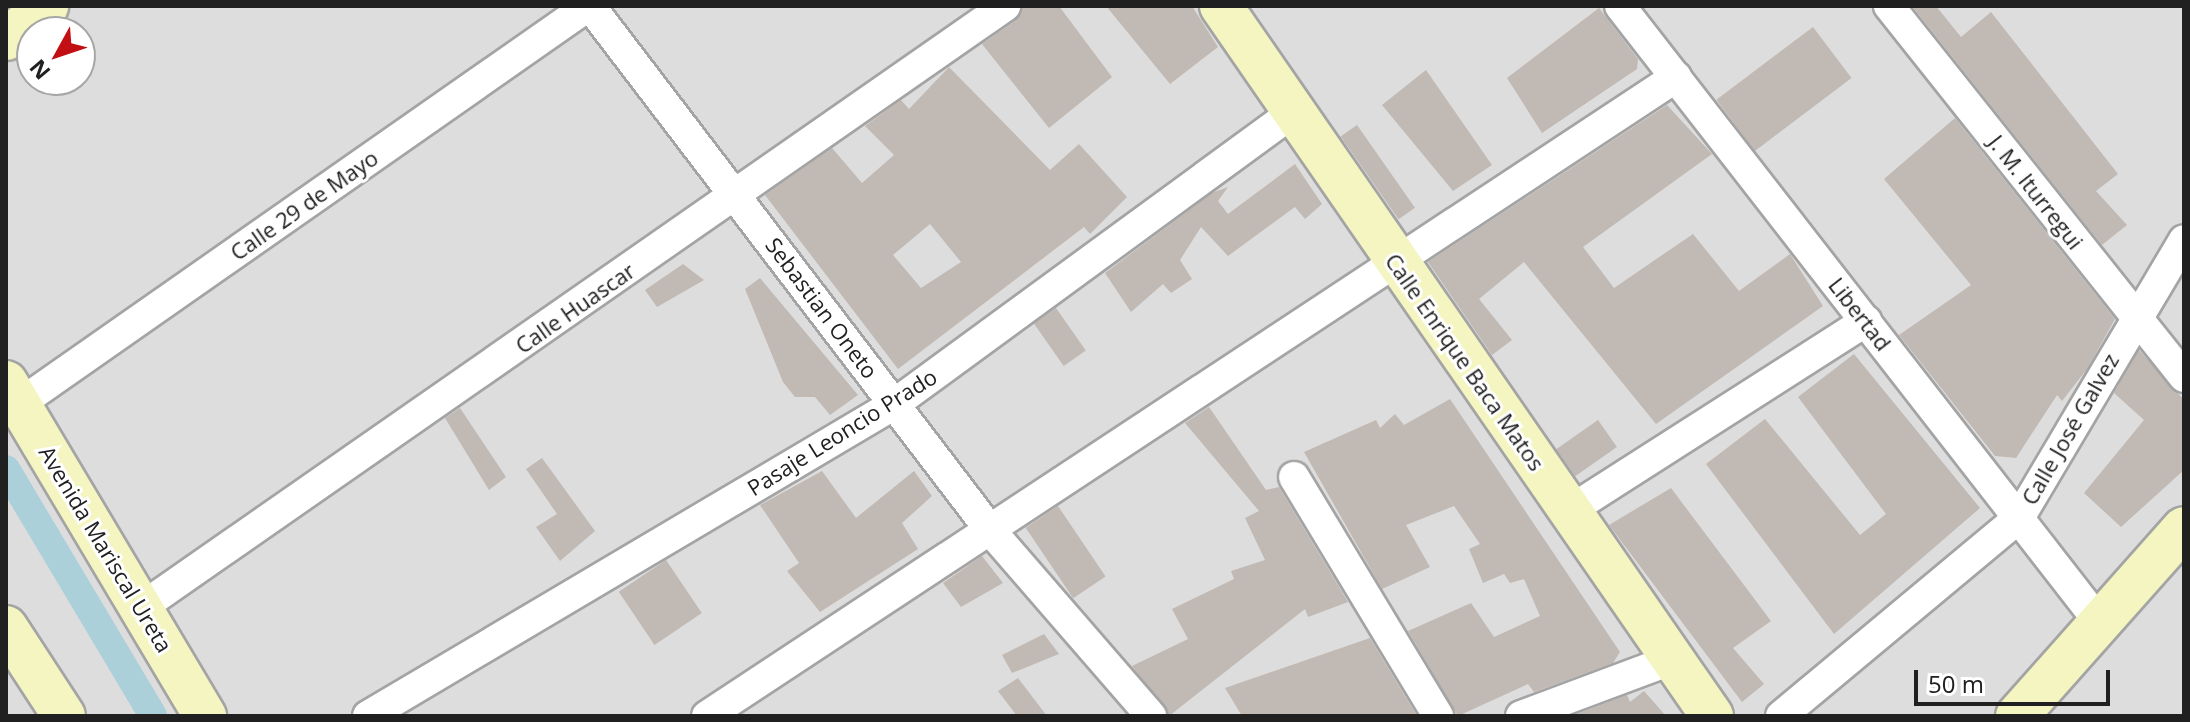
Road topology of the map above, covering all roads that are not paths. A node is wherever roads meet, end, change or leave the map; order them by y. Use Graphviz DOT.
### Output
graph roads {
  1 [pos="47,6"];
  2 [pos="589,6"];
  3 [pos="1005,6"];
  4 [pos="1221,6"];
  5 [pos="1620,6"];
  6 [pos="1889,6"];
  7 [pos="6,39"];
  8 [pos="1676,77"];
  9 [pos="1293,112"];
  10 [pos="736,194"];
  11 [pos="2184,240"];
  12 [pos="1395,262"];
  13 [pos="2134,315"];
  14 [pos="1866,321"];
  15 [pos="2184,377"];
  16 [pos="13,393"];
  17 [pos="893,405"];
  18 [pos="1294,477"];
  19 [pos="1569,511"];
  20 [pos="2019,518"];
  21 [pos="2184,528"];
  22 [pos="990,530"];
  23 [pos="142,607"];
  24 [pos="2100,623"];
  25 [pos="6,627"];
  26 [pos="1671,660"];
  27 [pos="719,713"];
  28 [pos="64,716"];
  29 [pos="205,716"];
  30 [pos="368,716"];
  31 [pos="1151,716"];
  32 [pos="1438,716"];
  33 [pos="1521,716"];
  34 [pos="1712,716"];
  35 [pos="1781,716"];
  36 [pos="2017,716"];
  1 -- 7 [label="street"];
  2 -- 10 [label="street, Sebastian Oneto"];
  2 -- 16 [label="street, Calle 29 de Mayo"];
  3 -- 10 [label="street, Calle Huascar"];
  4 -- 9 [label="street, Calle Enrique Baca Matos"];
  5 -- 8 [label="street, Libertad"];
  6 -- 13 [label="street, J. M. Iturregui"];
  8 -- 12 [label="street"];
  8 -- 14 [label="street, Libertad"];
  9 -- 12 [label="street, Calle Enrique Baca Matos"];
  9 -- 17 [label="street, Pasaje Leoncio Prado"];
  10 -- 17 [label="street, Sebastian Oneto"];
  10 -- 23 [label="street, Calle Huascar"];
  11 -- 13 [label="street, Calle José Galvez"];
  12 -- 19 [label="street, Calle Enrique Baca Matos"];
  12 -- 22 [label="street"];
  13 -- 15 [label="street, J. M. Iturregui"];
  13 -- 20 [label="street, Calle José Galvez"];
  14 -- 19 [label="street"];
  14 -- 20 [label="street, Libertad"];
  16 -- 23 [label="street, Avenida Mariscal Ureta"];
  17 -- 22 [label="street, Sebastian Oneto"];
  17 -- 30 [label="street, Pasaje Leoncio Prado"];
  18 -- 32 [label="street"];
  19 -- 26 [label="street, Calle Enrique Baca Matos"];
  20 -- 24 [label="street, Libertad"];
  20 -- 35 [label="street, Calle José Galvez"];
  21 -- 24 [label="street"];
  22 -- 27 [label="street"];
  22 -- 31 [label="street, Sebastian Oneto"];
  23 -- 29 [label="street, Avenida Mariscal Ureta"];
  24 -- 36 [label="street"];
  25 -- 28 [label="street"];
  26 -- 33 [label="street"];
  26 -- 34 [label="street, Calle Enrique Baca Matos"];
}
